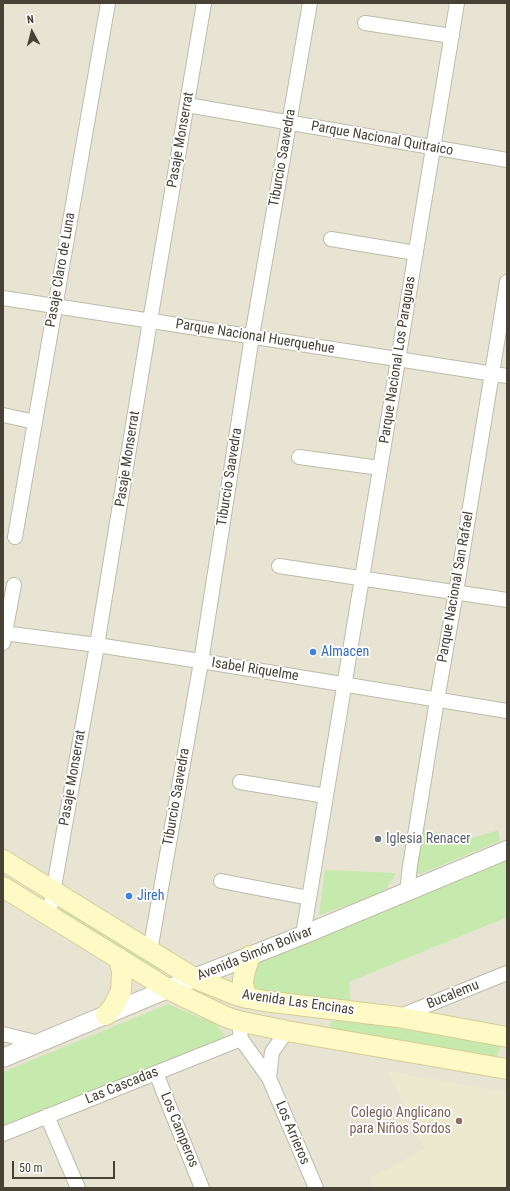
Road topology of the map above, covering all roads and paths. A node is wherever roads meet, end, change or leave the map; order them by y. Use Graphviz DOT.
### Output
graph roads {
  1 [pos="108,3"];
  2 [pos="204,3"];
  3 [pos="310,3"];
  4 [pos="457,3"];
  5 [pos="365,23"];
  6 [pos="452,36"];
  7 [pos="187,105"];
  8 [pos="289,123"];
  9 [pos="434,147"];
  10 [pos="507,160"];
  11 [pos="331,239"];
  12 [pos="416,253"];
  13 [pos="507,282"];
  14 [pos="3,298"];
  15 [pos="55,306"];
  16 [pos="150,321"];
  17 [pos="252,336"];
  18 [pos="398,360"];
  19 [pos="492,374"];
  20 [pos="507,376"];
  21 [pos="3,415"];
  22 [pos="35,422"];
  23 [pos="299,457"];
  24 [pos="380,468"];
  25 [pos="15,537"];
  26 [pos="279,566"];
  27 [pos="362,578"];
  28 [pos="14,585"];
  29 [pos="456,592"];
  30 [pos="507,600"];
  31 [pos="4,636"];
  32 [pos="97,645"];
  33 [pos="201,662"];
  34 [pos="344,685"];
  35 [pos="437,700"];
  36 [pos="507,711"];
  37 [pos="240,782"];
  38 [pos="326,796"];
  39 [pos="507,850"];
  40 [pos="3,860"];
  41 [pos="221,881"];
  42 [pos="3,887"];
  43 [pos="52,890"];
  44 [pos="407,892"];
  45 [pos="309,898"];
  46 [pos="48,915"];
  47 [pos="303,935"];
  48 [pos="150,951"];
  49 [pos="250,956"];
  50 [pos="119,958"];
  51 [pos="507,973"];
  52 [pos="194,978"];
  53 [pos="168,989"];
  54 [pos="247,998"];
  55 [pos="106,1015"];
  56 [pos="398,1017"];
  57 [pos="240,1030"];
  58 [pos="287,1031"];
  59 [pos="3,1034"];
  60 [pos="507,1037"];
  61 [pos="39,1043"];
  62 [pos="3,1058"];
  63 [pos="507,1069"];
  64 [pos="156,1073"];
  65 [pos="269,1078"];
  66 [pos="47,1116"];
  67 [pos="3,1134"];
  68 [pos="78,1188"];
  69 [pos="202,1188"];
  70 [pos="316,1188"];
  1 -- 15 [label="street, Pasaje Claro de Luna"];
  2 -- 7 [label="street, Pasaje Monserrat"];
  3 -- 8 [label="street, Tiburcio Saavedra"];
  4 -- 6 [label="street, Parque Nacional Los Paraguas"];
  5 -- 6 [label="street"];
  6 -- 9 [label="street, Parque Nacional Los Paraguas"];
  7 -- 8 [label="street, Parque Nacional Quitraico"];
  7 -- 16 [label="street, Pasaje Monserrat"];
  8 -- 9 [label="street, Parque Nacional Quitraico"];
  8 -- 17 [label="street, Tiburcio Saavedra"];
  9 -- 10 [label="street, Parque Nacional Quitraico"];
  9 -- 12 [label="street, Parque Nacional Los Paraguas"];
  11 -- 12 [label="street"];
  12 -- 18 [label="street, Parque Nacional Los Paraguas"];
  13 -- 19 [label="street, Parque Nacional San Rafael"];
  14 -- 15 [label="street, Parque Nacional Huerquehue"];
  15 -- 16 [label="street, Parque Nacional Huerquehue"];
  15 -- 22 [label="street, Pasaje Claro de Luna"];
  16 -- 17 [label="street, Parque Nacional Huerquehue"];
  16 -- 32 [label="street, Pasaje Monserrat"];
  17 -- 18 [label="street, Parque Nacional Huerquehue"];
  17 -- 33 [label="street, Tiburcio Saavedra"];
  18 -- 19 [label="street, Parque Nacional Huerquehue"];
  18 -- 24 [label="street, Parque Nacional Los Paraguas"];
  19 -- 20 [label="street, Parque Nacional Huerquehue"];
  19 -- 29 [label="street, Parque Nacional San Rafael"];
  21 -- 22 [label="street"];
  22 -- 25 [label="street, Pasaje Claro de Luna"];
  23 -- 24 [label="street"];
  24 -- 27 [label="street, Parque Nacional Los Paraguas"];
  26 -- 27 [label="street"];
  27 -- 29 [label="street"];
  27 -- 34 [label="street, Parque Nacional Los Paraguas"];
  28 -- 31 [label="street"];
  29 -- 30 [label="street"];
  29 -- 35 [label="street, Parque Nacional San Rafael"];
  31 -- 32 [label="street, Isabel Riquelme"];
  32 -- 33 [label="street, Isabel Riquelme"];
  32 -- 43 [label="street, Pasaje Monserrat"];
  33 -- 34 [label="street, Isabel Riquelme"];
  33 -- 48 [label="street, Tiburcio Saavedra"];
  34 -- 35 [label="street, Isabel Riquelme"];
  34 -- 38 [label="street, Parque Nacional Los Paraguas"];
  35 -- 36 [label="street, Isabel Riquelme"];
  35 -- 44 [label="street, Parque Nacional San Rafael"];
  37 -- 38 [label="street"];
  38 -- 45 [label="street, Parque Nacional Los Paraguas"];
  39 -- 44 [label="street, Avenida Simón Bolívar"];
  40 -- 43 [label="main road, Avenida Las Encinas"];
  41 -- 45 [label="street"];
  42 -- 46 [label="main road, Avenida Las Encinas"];
  43 -- 46 [label="street, Pasaje Monserrat"];
  43 -- 48 [label="main road, Avenida Las Encinas"];
  44 -- 47 [label="street, Avenida Simón Bolívar"];
  45 -- 47 [label="street, Parque Nacional Los Paraguas"];
  46 -- 50 [label="main road, Avenida Las Encinas"];
  47 -- 49 [label="street, Avenida Simón Bolívar"];
  48 -- 52 [label="main road, Avenida Las Encinas"];
  49 -- 52 [label="street, Avenida Simón Bolívar"];
  49 -- 54 [label="main road"];
  50 -- 53 [label="main road, Avenida Las Encinas"];
  50 -- 55 [label="main road"];
  51 -- 56 [label="street, Bucalemu"];
  52 -- 53 [label="street, Avenida Simón Bolívar"];
  52 -- 54 [label="main road, Avenida Las Encinas"];
  53 -- 55 [label="street, Avenida Simón Bolívar"];
  53 -- 57 [label="main road, Avenida Las Encinas"];
  54 -- 56 [label="main road, Avenida Las Encinas"];
  55 -- 61 [label="street, Avenida Simón Bolívar"];
  56 -- 60 [label="main road, Avenida Las Encinas"];
  57 -- 58 [label="main road, Avenida Las Encinas"];
  57 -- 64 [label="street, Las Cascadas"];
  57 -- 65 [label="street, Los Arrieros"];
  58 -- 63 [label="main road, Avenida Las Encinas"];
  58 -- 65 [label="street, Los Arrieros"];
  59 -- 61 [label="street"];
  61 -- 62 [label="street, Avenida Simón Bolívar"];
  64 -- 66 [label="street, Las Cascadas"];
  64 -- 69 [label="street, Los Camperos"];
  65 -- 70 [label="street, Los Arrieros"];
  66 -- 67 [label="street, Las Cascadas"];
  66 -- 68 [label="street"];
}
